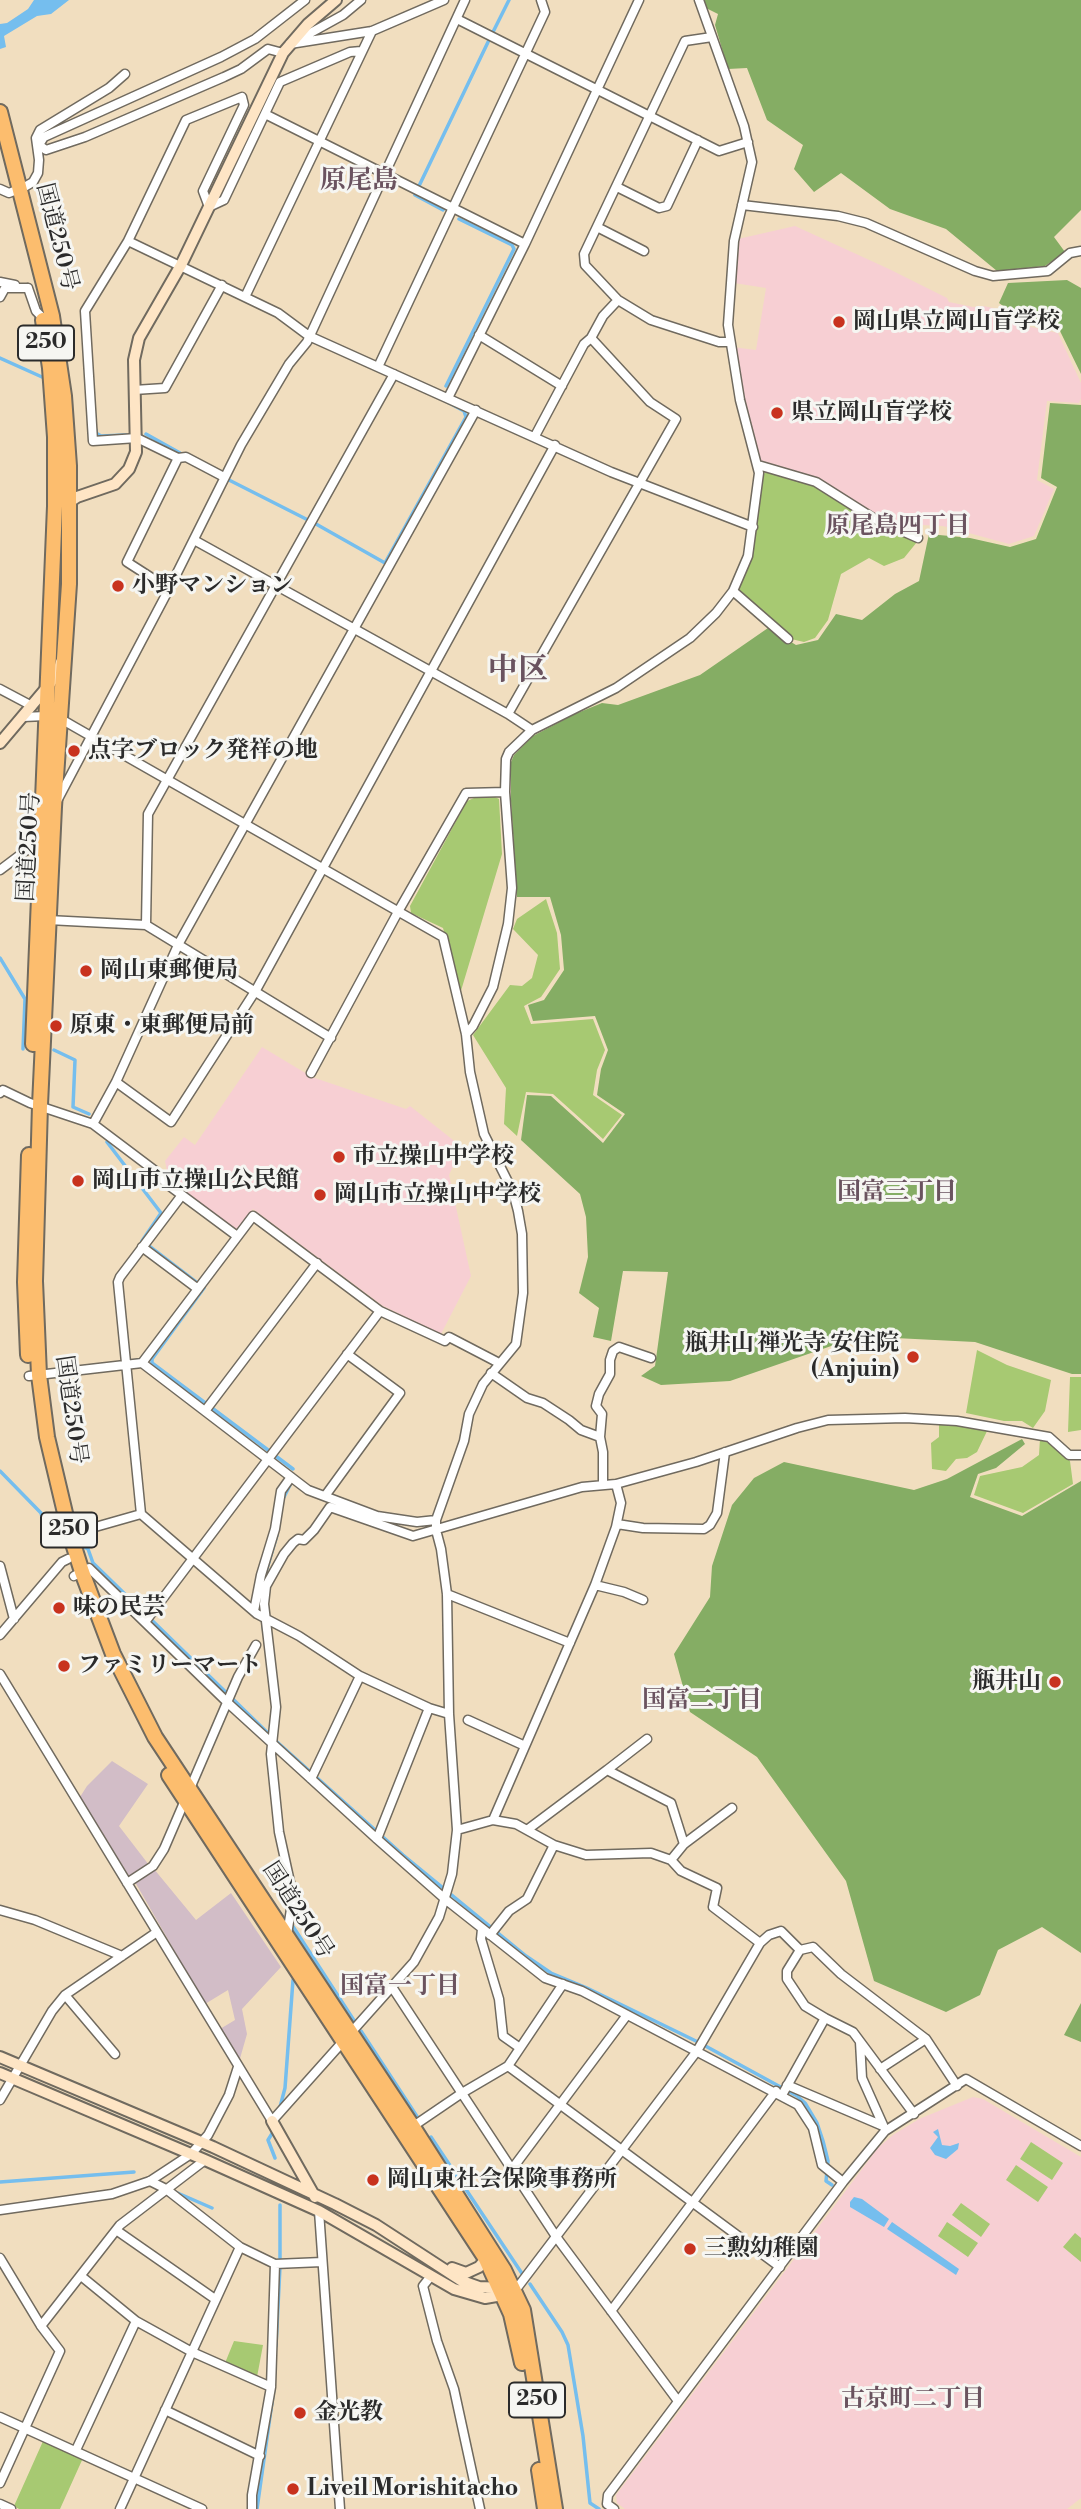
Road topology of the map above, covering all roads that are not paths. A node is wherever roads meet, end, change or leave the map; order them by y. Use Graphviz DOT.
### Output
graph roads {
  1 [pos="305,0"];
  2 [pos="336,0"];
  3 [pos="361,0"];
  4 [pos="444,0"];
  5 [pos="465,0"];
  6 [pos="541,0"];
  7 [pos="639,0"];
  8 [pos="699,0"];
  9 [pos="457,19"];
  10 [pos="372,31"];
  11 [pos="712,37"];
  12 [pos="286,49"];
  13 [pos="361,51"];
  14 [pos="526,54"];
  15 [pos="125,74"];
  16 [pos="597,89"];
  17 [pos="0,112"];
  18 [pos="265,114"];
  19 [pos="651,117"];
  20 [pos="0,138"];
  21 [pos="319,141"];
  22 [pos="698,141"];
  23 [pos="748,142"];
  24 [pos="38,145"];
  25 [pos="383,173"];
  26 [pos="13,187"];
  27 [pos="617,187"];
  28 [pos="742,205"];
  29 [pos="209,207"];
  30 [pos="453,210"];
  31 [pos="597,227"];
  32 [pos="128,241"];
  33 [pos="525,244"];
  34 [pos="644,251"];
  35 [pos="1081,251"];
  36 [pos="181,265"];
  37 [pos="0,282"];
  38 [pos="222,285"];
  39 [pos="28,288"];
  40 [pos="0,297"];
  41 [pos="245,297"];
  42 [pos="618,300"];
  43 [pos="43,318"];
  44 [pos="479,335"];
  45 [pos="309,336"];
  46 [pos="591,338"];
  47 [pos="730,342"];
  48 [pos="378,367"];
  49 [pos="394,374"];
  50 [pos="562,386"];
  51 [pos="134,390"];
  52 [pos="448,398"];
  53 [pos="476,410"];
  54 [pos="535,436"];
  55 [pos="137,438"];
  56 [pos="555,445"];
  57 [pos="178,458"];
  58 [pos="758,465"];
  59 [pos="224,477"];
  60 [pos="640,482"];
  61 [pos="68,503"];
  62 [pos="752,527"];
  63 [pos="918,538"];
  64 [pos="194,540"];
  65 [pos="276,586"];
  66 [pos="169,589"];
  67 [pos="733,591"];
  68 [pos="354,629"];
  69 [pos="788,639"];
  70 [pos="65,648"];
  71 [pos="432,673"];
  72 [pos="49,685"];
  73 [pos="0,689"];
  74 [pos="32,706"];
  75 [pos="508,714"];
  76 [pos="23,716"];
  77 [pos="46,716"];
  78 [pos="61,719"];
  79 [pos="532,730"];
  80 [pos="91,737"];
  81 [pos="0,743"];
  82 [pos="168,780"];
  83 [pos="505,792"];
  84 [pos="54,807"];
  85 [pos="247,823"];
  86 [pos="43,832"];
  87 [pos="324,868"];
  88 [pos="0,870"];
  89 [pos="399,909"];
  90 [pos="44,920"];
  91 [pos="146,925"];
  92 [pos="179,943"];
  93 [pos="256,990"];
  94 [pos="466,1034"];
  95 [pos="331,1038"];
  96 [pos="311,1073"];
  97 [pos="116,1082"];
  98 [pos="1,1091"];
  99 [pos="35,1104"];
  100 [pos="93,1124"];
  101 [pos="182,1195"];
  102 [pos="237,1237"];
  103 [pos="142,1247"];
  104 [pos="317,1263"];
  105 [pos="198,1289"];
  106 [pos="380,1311"];
  107 [pos="347,1354"];
  108 [pos="651,1358"];
  109 [pos="142,1363"];
  110 [pos="499,1363"];
  111 [pos="127,1365"];
  112 [pos="491,1373"];
  113 [pos="34,1375"];
  114 [pos="207,1407"];
  115 [pos="600,1437"];
  116 [pos="725,1452"];
  117 [pos="1081,1455"];
  118 [pos="269,1459"];
  119 [pos="291,1477"];
  120 [pos="616,1484"];
  121 [pos="603,1485"];
  122 [pos="325,1496"];
  123 [pos="142,1514"];
  124 [pos="617,1524"];
  125 [pos="436,1525"];
  126 [pos="65,1536"];
  127 [pos="195,1558"];
  128 [pos="68,1559"];
  129 [pos="0,1566"];
  130 [pos="78,1574"];
  131 [pos="595,1585"];
  132 [pos="447,1594"];
  133 [pos="643,1600"];
  134 [pos="260,1615"];
  135 [pos="14,1619"];
  136 [pos="148,1619"];
  137 [pos="0,1635"];
  138 [pos="570,1643"];
  139 [pos="256,1645"];
  140 [pos="0,1674"];
  141 [pos="360,1676"];
  142 [pos="230,1700"];
  143 [pos="429,1708"];
  144 [pos="449,1714"];
  145 [pos="468,1720"];
  146 [pos="646,1739"];
  147 [pos="273,1740"];
  148 [pos="525,1746"];
  149 [pos="607,1770"];
  150 [pos="312,1775"];
  151 [pos="187,1795"];
  152 [pos="732,1808"];
  153 [pos="493,1820"];
  154 [pos="457,1830"];
  155 [pos="527,1830"];
  156 [pos="378,1835"];
  157 [pos="684,1844"];
  158 [pos="554,1845"];
  159 [pos="671,1860"];
  160 [pos="128,1883"];
  161 [pos="447,1895"];
  162 [pos="0,1910"];
  163 [pos="490,1931"];
  164 [pos="158,1932"];
  165 [pos="283,1942"];
  166 [pos="760,1943"];
  167 [pos="800,1950"];
  168 [pos="122,1956"];
  169 [pos="563,1983"];
  170 [pos="392,1987"];
  171 [pos="65,1995"];
  172 [pos="627,2015"];
  173 [pos="825,2018"];
  174 [pos="347,2038"];
  175 [pos="926,2039"];
  176 [pos="860,2042"];
  177 [pos="700,2047"];
  178 [pos="520,2048"];
  179 [pos="115,2054"];
  180 [pos="0,2057"];
  181 [pos="21,2066"];
  182 [pos="508,2066"];
  183 [pos="238,2067"];
  184 [pos="880,2069"];
  185 [pos="0,2073"];
  186 [pos="13,2079"];
  187 [pos="957,2086"];
  188 [pos="783,2090"];
  189 [pos="462,2092"];
  190 [pos="0,2100"];
  191 [pos="561,2105"];
  192 [pos="914,2114"];
  193 [pos="272,2121"];
  194 [pos="408,2129"];
  195 [pos="884,2129"];
  196 [pos="201,2143"];
  197 [pos="1081,2147"];
  198 [pos="622,2151"];
  199 [pos="191,2154"];
  200 [pos="205,2160"];
  201 [pos="512,2169"];
  202 [pos="150,2181"];
  203 [pos="843,2182"];
  204 [pos="166,2189"];
  205 [pos="315,2196"];
  206 [pos="695,2203"];
  207 [pos="0,2210"];
  208 [pos="319,2211"];
  209 [pos="116,2230"];
  210 [pos="557,2238"];
  211 [pos="240,2247"];
  212 [pos="0,2258"];
  213 [pos="427,2258"];
  214 [pos="486,2259"];
  215 [pos="323,2262"];
  216 [pos="275,2264"];
  217 [pos="780,2267"];
  218 [pos="81,2276"];
  219 [pos="431,2276"];
  220 [pos="506,2291"];
  221 [pos="215,2299"];
  222 [pos="611,2311"];
  223 [pos="136,2321"];
  224 [pos="41,2326"];
  225 [pos="192,2352"];
  226 [pos="271,2387"];
  227 [pos="678,2401"];
  228 [pos="165,2410"];
  229 [pos="0,2417"];
  230 [pos="26,2428"];
  231 [pos="76,2450"];
  232 [pos="260,2456"];
  233 [pos="135,2477"];
  234 [pos="0,2483"];
  235 [pos="0,2504"];
  236 [pos="11,2509"];
  237 [pos="120,2509"];
  238 [pos="202,2509"];
  239 [pos="251,2509"];
  240 [pos="340,2509"];
  241 [pos="480,2509"];
  242 [pos="545,2509"];
  243 [pos="555,2509"];
  244 [pos="614,2509"];
  1 -- 24 [label="street"];
  2 -- 12 [label="street"];
  3 -- 12 [label="street"];
  4 -- 10 [label="street"];
  5 -- 9 [label="street"];
  6 -- 14 [label="street"];
  7 -- 16 [label="street"];
  8 -- 11 [label="street"];
  9 -- 14 [label="street"];
  9 -- 25 [label="street"];
  10 -- 12 [label="street"];
  10 -- 13 [label="street"];
  11 -- 19 [label="street"];
  11 -- 23 [label="street"];
  12 -- 24 [label="street"];
  12 -- 29 [label="street"];
  13 -- 18 [label="street"];
  13 -- 21 [label="street"];
  14 -- 16 [label="street"];
  14 -- 30 [label="street"];
  15 -- 24 [label="street"];
  16 -- 19 [label="street"];
  16 -- 33 [label="street"];
  17 -- 26 [label="highway, 国道250号 / 250"];
  18 -- 21 [label="street"];
  18 -- 29 [label="street"];
  19 -- 22 [label="street"];
  19 -- 27 [label="street"];
  20 -- 26 [label="highway, 国道250号 / 250"];
  21 -- 25 [label="street"];
  21 -- 41 [label="street"];
  22 -- 23 [label="street"];
  22 -- 27 [label="street"];
  23 -- 28 [label="street"];
  24 -- 26 [label="street"];
  25 -- 30 [label="street"];
  25 -- 45 [label="street"];
  26 -- 43 [label="highway, 国道250号 / 250"];
  26 -- 61 [label="highway, 国道250号 / 250"];
  27 -- 31 [label="street"];
  28 -- 35 [label="street"];
  28 -- 47 [label="street"];
  29 -- 32 [label="street"];
  29 -- 36 [label="street"];
  30 -- 33 [label="street"];
  30 -- 48 [label="street"];
  31 -- 34 [label="street"];
  31 -- 42 [label="street"];
  32 -- 36 [label="street"];
  32 -- 55 [label="street"];
  33 -- 44 [label="street"];
  36 -- 38 [label="street"];
  36 -- 51 [label="street"];
  37 -- 39 [label="street"];
  38 -- 41 [label="street"];
  38 -- 51 [label="street"];
  39 -- 40 [label="street"];
  39 -- 43 [label="street"];
  41 -- 45 [label="street"];
  42 -- 46 [label="street"];
  42 -- 47 [label="street"];
  43 -- 72 [label="highway, 国道250号 / 250"];
  44 -- 50 [label="street"];
  44 -- 52 [label="street"];
  45 -- 48 [label="street"];
  45 -- 59 [label="street"];
  46 -- 50 [label="street"];
  46 -- 60 [label="street"];
  47 -- 58 [label="street"];
  48 -- 49 [label="street"];
  49 -- 52 [label="street"];
  49 -- 65 [label="street"];
  50 -- 54 [label="street"];
  51 -- 55 [label="street"];
  52 -- 53 [label="street"];
  53 -- 54 [label="street"];
  53 -- 68 [label="street"];
  54 -- 56 [label="street"];
  55 -- 57 [label="street"];
  55 -- 61 [label="street"];
  56 -- 60 [label="street"];
  56 -- 71 [label="street"];
  57 -- 59 [label="street"];
  57 -- 66 [label="street"];
  58 -- 62 [label="street"];
  58 -- 63 [label="street"];
  59 -- 64 [label="street"];
  60 -- 62 [label="street"];
  60 -- 75 [label="street"];
  61 -- 70 [label="highway, 国道250号 / 250"];
  62 -- 67 [label="street"];
  64 -- 65 [label="street"];
  64 -- 66 [label="street"];
  65 -- 68 [label="street"];
  65 -- 82 [label="street"];
  66 -- 80 [label="street"];
  67 -- 69 [label="street"];
  67 -- 79 [label="street"];
  68 -- 71 [label="street"];
  68 -- 85 [label="street"];
  70 -- 72 [label="street"];
  70 -- 78 [label="highway, 国道250号 / 250"];
  71 -- 75 [label="street"];
  71 -- 87 [label="street"];
  72 -- 74 [label="street"];
  72 -- 77 [label="highway, 国道250号 / 250"];
  73 -- 74 [label="street"];
  74 -- 76 [label="street"];
  75 -- 79 [label="street"];
  76 -- 77 [label="street"];
  76 -- 81 [label="street"];
  77 -- 78 [label="street"];
  77 -- 86 [label="highway, 国道250号 / 250"];
  78 -- 80 [label="street"];
  78 -- 84 [label="highway, 国道250号 / 250"];
  79 -- 83 [label="street"];
  80 -- 82 [label="street"];
  80 -- 84 [label="street"];
  82 -- 85 [label="street"];
  82 -- 91 [label="street"];
  83 -- 89 [label="street"];
  83 -- 94 [label="street"];
  84 -- 86 [label="street"];
  84 -- 90 [label="highway, 国道250号 / 250"];
  85 -- 87 [label="street"];
  85 -- 92 [label="street"];
  86 -- 88 [label="street"];
  86 -- 90 [label="highway, 国道250号 / 250"];
  87 -- 89 [label="street"];
  87 -- 93 [label="street"];
  89 -- 94 [label="street"];
  89 -- 95 [label="street"];
  90 -- 91 [label="street"];
  90 -- 99 [label="highway, 国道250号 / 250"];
  91 -- 92 [label="street"];
  92 -- 93 [label="street"];
  92 -- 97 [label="street"];
  93 -- 95 [label="street"];
  93 -- 97 [label="street"];
  94 -- 110 [label="street"];
  95 -- 96 [label="street"];
  97 -- 100 [label="street"];
  98 -- 99 [label="street"];
  99 -- 100 [label="street"];
  99 -- 113 [label="highway, 国道250号 / 250"];
  100 -- 101 [label="street"];
  101 -- 102 [label="street"];
  101 -- 103 [label="street"];
  102 -- 104 [label="street"];
  102 -- 105 [label="street"];
  103 -- 105 [label="street"];
  103 -- 111 [label="street"];
  104 -- 106 [label="street"];
  104 -- 114 [label="street"];
  105 -- 109 [label="street"];
  106 -- 107 [label="street"];
  106 -- 110 [label="street"];
  107 -- 118 [label="street"];
  107 -- 122 [label="street"];
  108 -- 115 [label="street"];
  109 -- 111 [label="street"];
  109 -- 114 [label="street"];
  110 -- 112 [label="street"];
  111 -- 113 [label="street"];
  111 -- 123 [label="street"];
  112 -- 115 [label="street"];
  112 -- 125 [label="street"];
  113 -- 126 [label="highway, 国道250号 / 250"];
  114 -- 118 [label="street"];
  115 -- 121 [label="street"];
  116 -- 117 [label="street"];
  116 -- 120 [label="street"];
  116 -- 124 [label="street"];
  118 -- 119 [label="street"];
  118 -- 127 [label="street"];
  119 -- 122 [label="street"];
  119 -- 134 [label="street"];
  120 -- 121 [label="street"];
  120 -- 124 [label="street"];
  121 -- 125 [label="street"];
  122 -- 125 [label="street"];
  123 -- 126 [label="street"];
  123 -- 127 [label="street"];
  124 -- 131 [label="street"];
  125 -- 132 [label="street"];
  125 -- 134 [label="street"];
  126 -- 128 [label="highway, 国道250号 / 250"];
  126 -- 130 [label="highway, 国道250号 / 250"];
  127 -- 134 [label="street"];
  127 -- 136 [label="street"];
  128 -- 130 [label="highway, 国道250号 / 250"];
  128 -- 135 [label="street"];
  129 -- 135 [label="street"];
  130 -- 136 [label="street"];
  130 -- 151 [label="highway, 国道250号 / 250"];
  131 -- 133 [label="street"];
  131 -- 138 [label="street"];
  132 -- 138 [label="street"];
  132 -- 144 [label="street"];
  134 -- 141 [label="street"];
  134 -- 147 [label="street"];
  135 -- 137 [label="street"];
  136 -- 142 [label="street"];
  138 -- 148 [label="street"];
  139 -- 142 [label="street"];
  140 -- 160 [label="street"];
  141 -- 143 [label="street"];
  141 -- 150 [label="street"];
  142 -- 147 [label="street"];
  142 -- 151 [label="street"];
  143 -- 144 [label="street"];
  143 -- 156 [label="street"];
  144 -- 154 [label="street"];
  145 -- 148 [label="street"];
  146 -- 149 [label="street"];
  147 -- 150 [label="street"];
  147 -- 165 [label="street"];
  148 -- 153 [label="street"];
  149 -- 155 [label="street"];
  149 -- 157 [label="street"];
  150 -- 156 [label="street"];
  151 -- 160 [label="street"];
  151 -- 165 [label="highway, 国道250号 / 250"];
  152 -- 157 [label="street"];
  153 -- 154 [label="street"];
  153 -- 155 [label="street"];
  154 -- 161 [label="street"];
  155 -- 158 [label="street"];
  156 -- 161 [label="street"];
  157 -- 159 [label="street"];
  158 -- 159 [label="street"];
  158 -- 163 [label="street"];
  159 -- 166 [label="street"];
  160 -- 164 [label="street"];
  161 -- 163 [label="street"];
  161 -- 170 [label="street"];
  162 -- 168 [label="street"];
  163 -- 169 [label="street"];
  163 -- 178 [label="street"];
  164 -- 168 [label="street"];
  164 -- 183 [label="street"];
  165 -- 174 [label="highway, 国道250号 / 250"];
  166 -- 167 [label="street"];
  166 -- 177 [label="street"];
  167 -- 173 [label="street"];
  167 -- 175 [label="street"];
  168 -- 171 [label="street"];
  169 -- 172 [label="street"];
  169 -- 178 [label="street"];
  170 -- 174 [label="street"];
  170 -- 189 [label="street"];
  171 -- 179 [label="street"];
  171 -- 181 [label="street"];
  172 -- 177 [label="street"];
  172 -- 191 [label="street"];
  173 -- 176 [label="street"];
  173 -- 188 [label="street"];
  174 -- 193 [label="street"];
  174 -- 194 [label="highway, 国道250号 / 250"];
  175 -- 184 [label="street"];
  175 -- 187 [label="street"];
  176 -- 184 [label="street"];
  176 -- 195 [label="street"];
  177 -- 188 [label="street"];
  177 -- 198 [label="street"];
  178 -- 182 [label="street"];
  180 -- 181 [label="street"];
  181 -- 186 [label="street"];
  181 -- 196 [label="street"];
  182 -- 189 [label="street"];
  182 -- 191 [label="street"];
  183 -- 193 [label="street"];
  183 -- 196 [label="street"];
  184 -- 192 [label="street"];
  185 -- 186 [label="street"];
  186 -- 190 [label="street"];
  186 -- 199 [label="street"];
  187 -- 192 [label="street"];
  187 -- 197 [label="street"];
  188 -- 195 [label="street"];
  188 -- 203 [label="street"];
  188 -- 206 [label="street"];
  189 -- 194 [label="street"];
  189 -- 201 [label="street"];
  191 -- 198 [label="street"];
  191 -- 201 [label="street"];
  192 -- 195 [label="street"];
  193 -- 205 [label="street"];
  194 -- 214 [label="highway, 国道250号 / 250"];
  194 -- 220 [label="highway, 国道250号 / 250"];
  195 -- 203 [label="street"];
  196 -- 199 [label="street"];
  196 -- 205 [label="street"];
  198 -- 206 [label="street"];
  198 -- 210 [label="street"];
  199 -- 200 [label="street"];
  199 -- 202 [label="street"];
  200 -- 204 [label="street"];
  200 -- 208 [label="street"];
  201 -- 210 [label="street"];
  202 -- 204 [label="street"];
  202 -- 207 [label="street"];
  203 -- 217 [label="street"];
  204 -- 209 [label="street"];
  204 -- 211 [label="street"];
  205 -- 208 [label="street"];
  205 -- 213 [label="street"];
  206 -- 217 [label="street"];
  206 -- 222 [label="street"];
  208 -- 215 [label="street"];
  208 -- 219 [label="street"];
  209 -- 218 [label="street"];
  209 -- 221 [label="street"];
  210 -- 220 [label="street"];
  210 -- 222 [label="street"];
  211 -- 216 [label="street"];
  211 -- 221 [label="street"];
  212 -- 224 [label="street"];
  213 -- 214 [label="street"];
  213 -- 220 [label="street"];
  214 -- 220 [label="highway, 国道250号 / 250"];
  215 -- 216 [label="street"];
  215 -- 240 [label="street"];
  216 -- 226 [label="street"];
  217 -- 227 [label="street"];
  218 -- 223 [label="street"];
  218 -- 224 [label="street"];
  219 -- 220 [label="street"];
  219 -- 241 [label="street"];
  220 -- 242 [label="highway, 国道250号 / 250"];
  220 -- 243 [label="highway, 国道250号 / 250"];
  221 -- 225 [label="street"];
  222 -- 227 [label="street"];
  223 -- 225 [label="street"];
  223 -- 231 [label="street"];
  224 -- 230 [label="street"];
  225 -- 226 [label="street"];
  225 -- 228 [label="street"];
  226 -- 232 [label="street"];
  227 -- 244 [label="street"];
  228 -- 232 [label="street"];
  228 -- 233 [label="street"];
  229 -- 230 [label="street"];
  230 -- 231 [label="street"];
  230 -- 234 [label="street"];
  231 -- 233 [label="street"];
  232 -- 239 [label="street"];
  233 -- 237 [label="street"];
  233 -- 238 [label="street"];
  235 -- 236 [label="street"];
}
